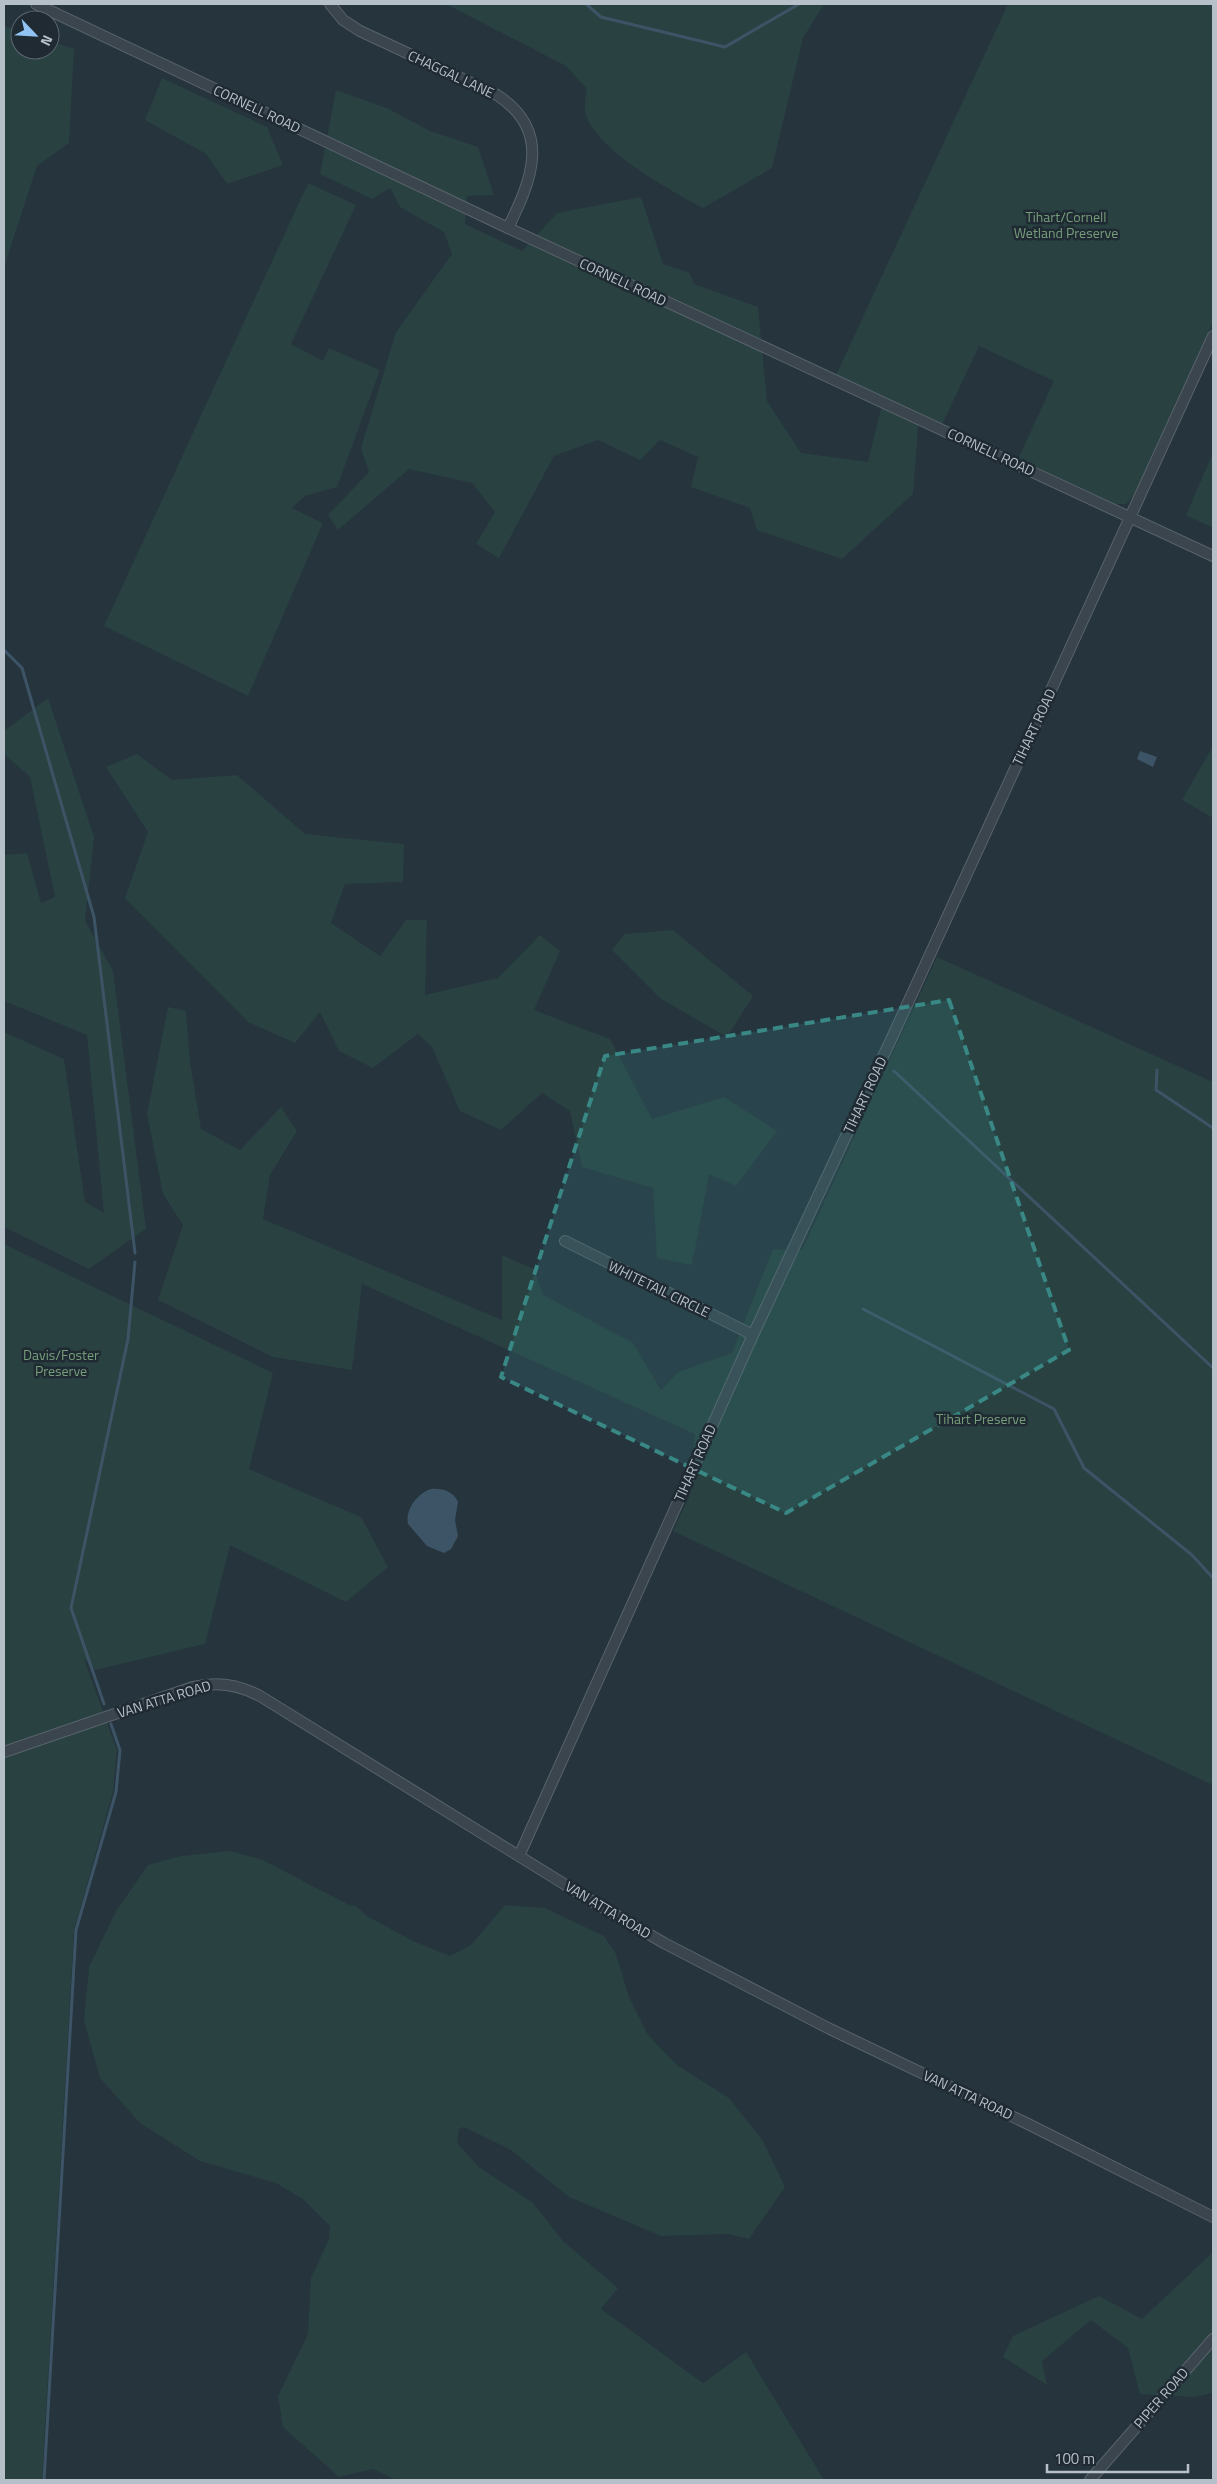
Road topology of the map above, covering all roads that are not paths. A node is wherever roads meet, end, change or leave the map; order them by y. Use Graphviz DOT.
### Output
graph roads {
  1 [pos="36,4"];
  2 [pos="330,4"];
  3 [pos="508,228"];
  4 [pos="1213,336"];
  5 [pos="1129,516"];
  6 [pos="1213,556"];
  7 [pos="566,1241"];
  8 [pos="753,1335"];
  9 [pos="4,1752"];
  10 [pos="519,1856"];
  11 [pos="1213,2217"];
  12 [pos="1213,2339"];
  13 [pos="1090,2480"];
  1 -- 3 [label="street, CORNELL ROAD"];
  2 -- 3 [label="street, CHAGGAL LANE"];
  3 -- 5 [label="street, CORNELL ROAD"];
  4 -- 5 [label="street, TIHART ROAD"];
  5 -- 6 [label="street, CORNELL ROAD"];
  5 -- 8 [label="street, TIHART ROAD"];
  7 -- 8 [label="street, WHITETAIL CIRCLE"];
  8 -- 10 [label="street, TIHART ROAD"];
  9 -- 10 [label="street, VAN ATTA ROAD"];
  10 -- 11 [label="street, VAN ATTA ROAD"];
  12 -- 13 [label="street, PIPER ROAD"];
}
